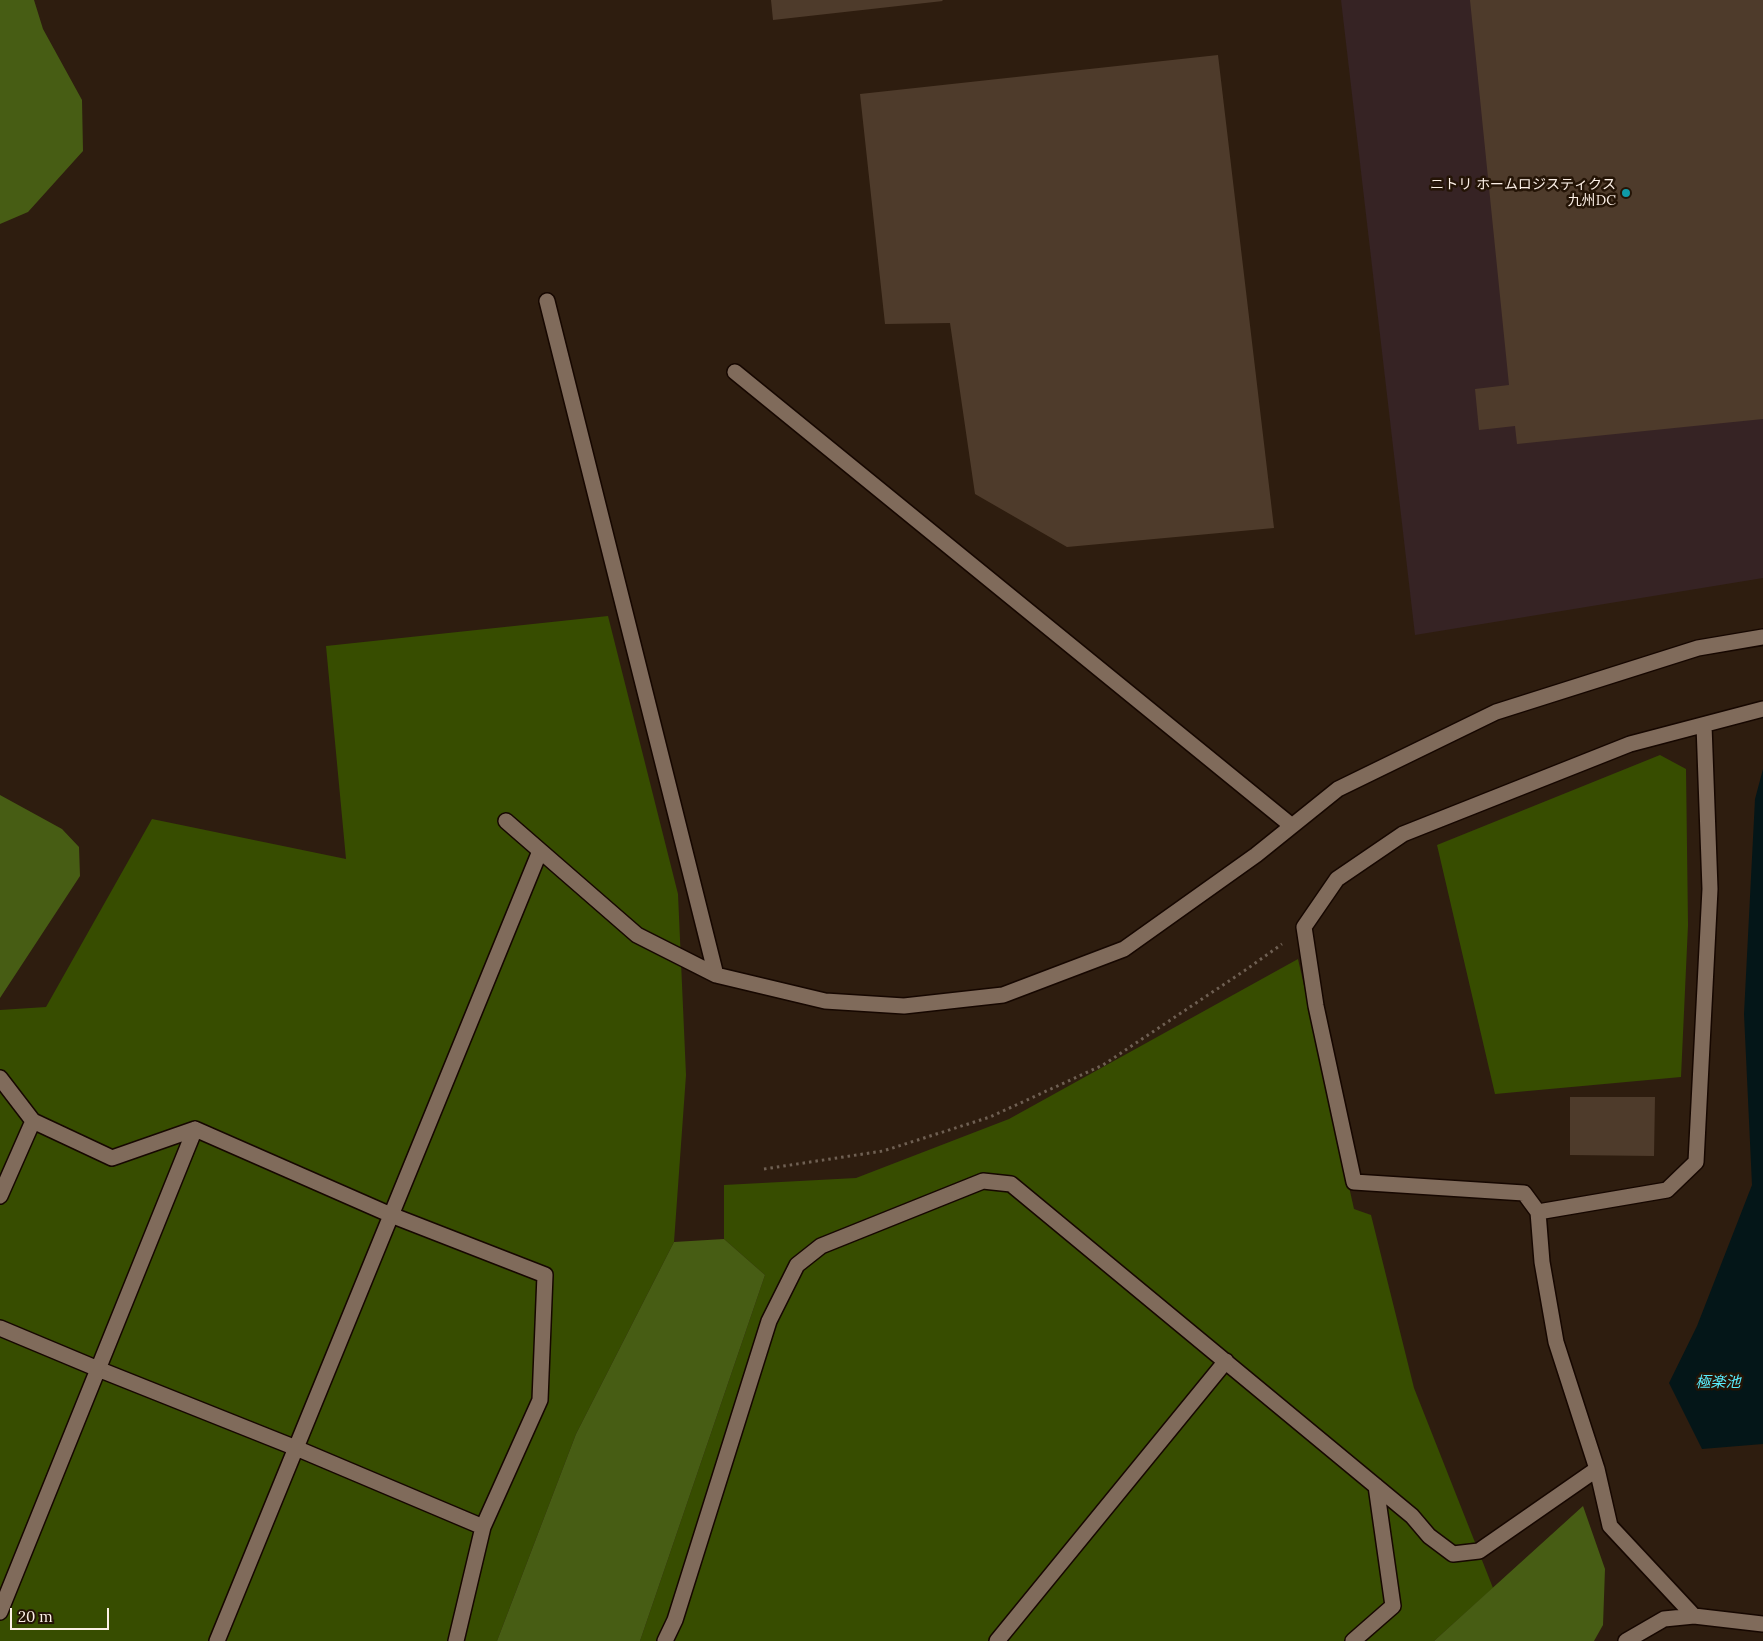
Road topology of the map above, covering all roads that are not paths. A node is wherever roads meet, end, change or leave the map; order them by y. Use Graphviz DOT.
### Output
graph roads {
  1 [pos="547,301"];
  2 [pos="735,372"];
  3 [pos="1763,637"];
  4 [pos="1763,709"];
  5 [pos="1704,725"];
  6 [pos="506,821"];
  7 [pos="1292,826"];
  8 [pos="540,851"];
  9 [pos="716,975"];
  10 [pos="0,1078"];
  11 [pos="33,1121"];
  12 [pos="194,1130"];
  13 [pos="0,1196"];
  14 [pos="1538,1212"];
  15 [pos="391,1214"];
  16 [pos="0,1328"];
  17 [pos="1226,1362"];
  18 [pos="98,1369"];
  19 [pos="296,1448"];
  20 [pos="1597,1469"];
  21 [pos="1376,1486"];
  22 [pos="483,1527"];
  23 [pos="0,1612"];
  24 [pos="1694,1616"];
  25 [pos="1763,1624"];
  26 [pos="216,1641"];
  27 [pos="456,1641"];
  28 [pos="665,1641"];
  29 [pos="997,1641"];
  30 [pos="1354,1641"];
  31 [pos="1626,1641"];
  1 -- 9 [label="street"];
  2 -- 7 [label="street"];
  3 -- 7 [label="street"];
  4 -- 5 [label="street"];
  5 -- 14 [label="street"];
  5 -- 14 [label="street"];
  6 -- 8 [label="street"];
  7 -- 9 [label="street"];
  8 -- 9 [label="street"];
  8 -- 15 [label="street"];
  10 -- 11 [label="street"];
  11 -- 12 [label="street"];
  11 -- 13 [label="street"];
  12 -- 15 [label="street"];
  12 -- 18 [label="street"];
  14 -- 20 [label="street"];
  15 -- 19 [label="street"];
  15 -- 22 [label="street"];
  16 -- 18 [label="street"];
  17 -- 21 [label="street"];
  17 -- 28 [label="street"];
  17 -- 29 [label="street"];
  18 -- 19 [label="street"];
  18 -- 23 [label="street"];
  19 -- 22 [label="street"];
  19 -- 26 [label="street"];
  20 -- 21 [label="street"];
  20 -- 24 [label="street"];
  21 -- 30 [label="street"];
  22 -- 27 [label="street"];
  24 -- 25 [label="street"];
  24 -- 31 [label="street"];
}
